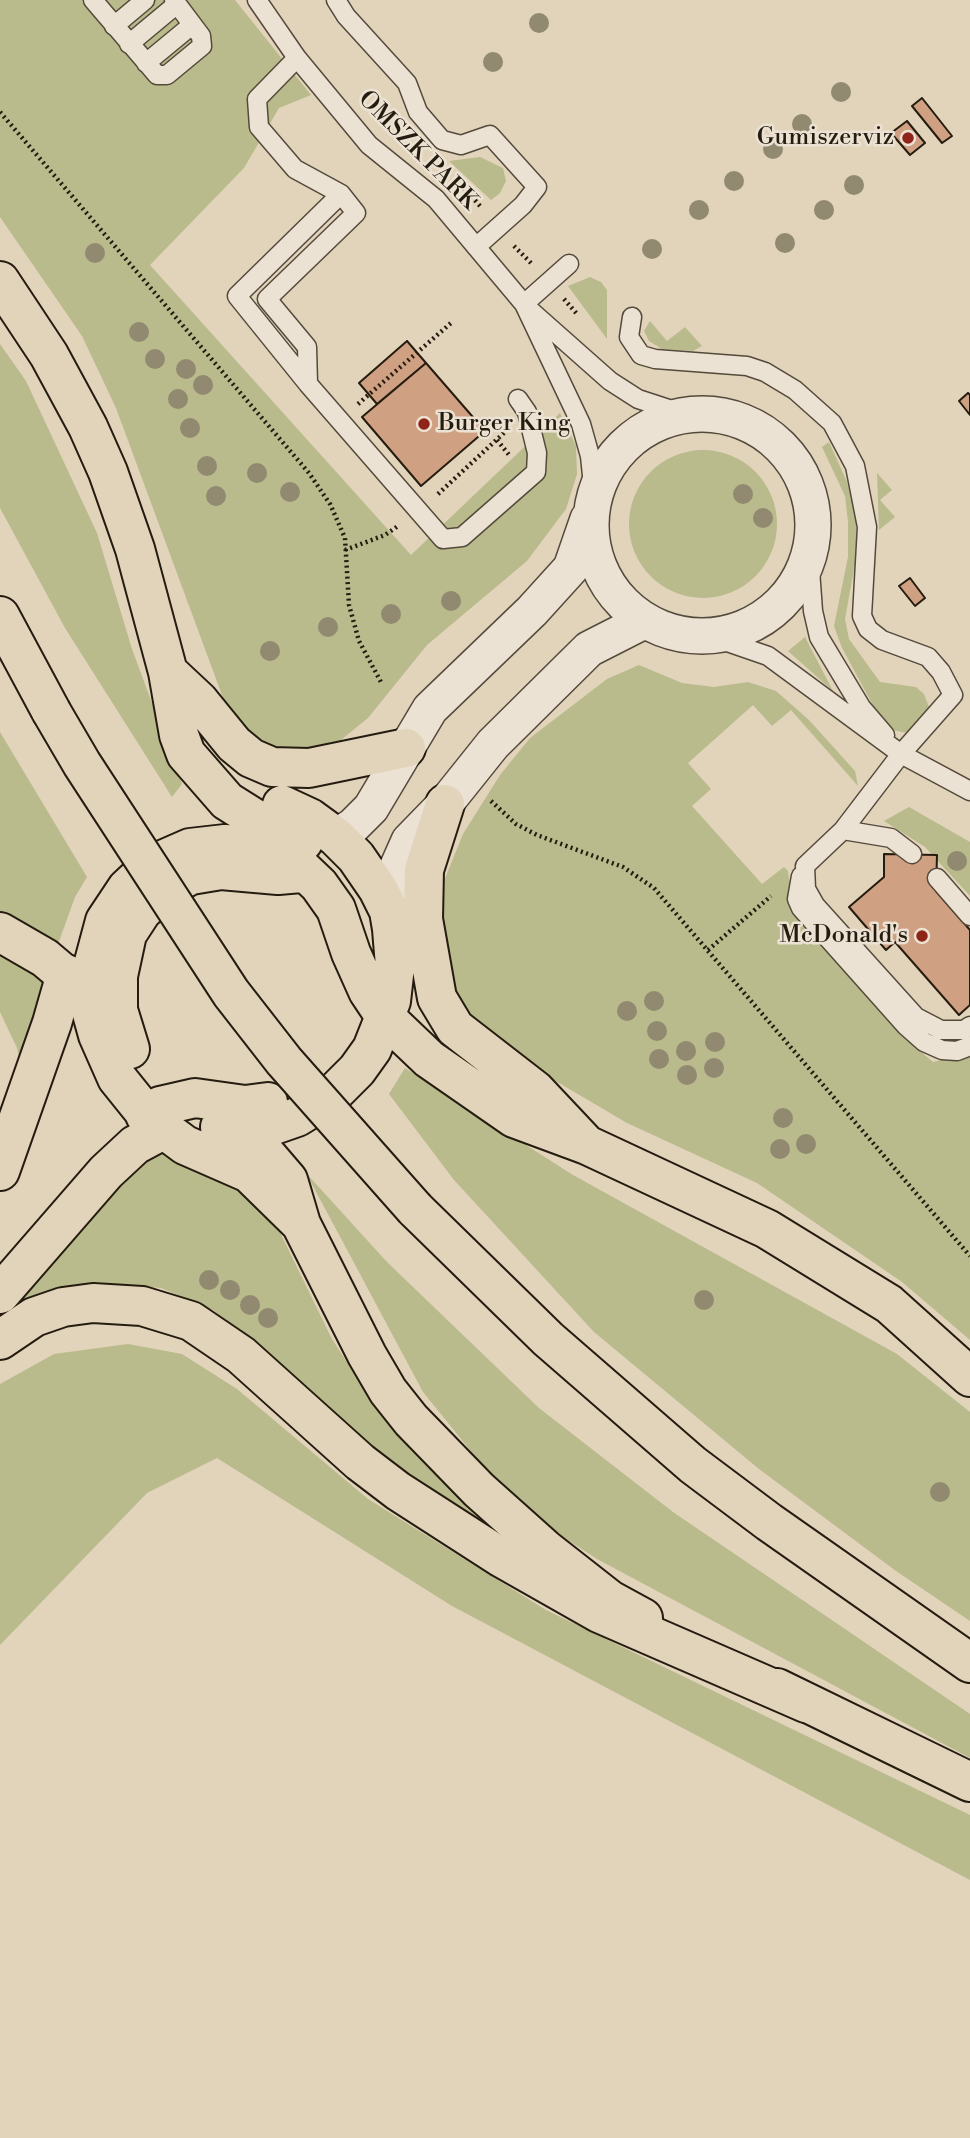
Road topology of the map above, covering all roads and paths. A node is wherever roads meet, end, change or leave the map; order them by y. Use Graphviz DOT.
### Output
graph roads {
  1 [pos="145,0"];
  2 [pos="257,0"];
  3 [pos="335,0"];
  4 [pos="175,2"];
  5 [pos="103,4"];
  6 [pos="114,26"];
  7 [pos="129,44"];
  8 [pos="297,58"];
  9 [pos="0,112"];
  10 [pos="461,186"];
  11 [pos="341,194"];
  12 [pos="496,228"];
  13 [pos="476,247"];
  14 [pos="569,264"];
  15 [pos="0,281"];
  16 [pos="549,281"];
  17 [pos="524,304"];
  18 [pos="632,317"];
  19 [pos="451,323"];
  20 [pos="585,323"];
  21 [pos="309,384"];
  22 [pos="518,399"];
  23 [pos="358,404"];
  24 [pos="687,415"];
  25 [pos="592,505"];
  26 [pos="419,511"];
  27 [pos="345,550"];
  28 [pos="809,556"];
  29 [pos="0,616"];
  30 [pos="644,621"];
  31 [pos="713,636"];
  32 [pos="168,672"];
  33 [pos="382,684"];
  34 [pos="405,748"];
  35 [pos="901,754"];
  36 [pos="970,791"];
  37 [pos="482,793"];
  38 [pos="445,804"];
  39 [pos="843,830"];
  40 [pos="268,833"];
  41 [pos="325,849"];
  42 [pos="912,854"];
  43 [pos="805,866"];
  44 [pos="937,878"];
  45 [pos="970,916"];
  46 [pos="379,921"];
  47 [pos="0,932"];
  48 [pos="708,950"];
  49 [pos="76,983"];
  50 [pos="383,996"];
  51 [pos="970,1026"];
  52 [pos="970,1046"];
  53 [pos="131,1048"];
  54 [pos="160,1116"];
  55 [pos="214,1126"];
  56 [pos="587,1145"];
  57 [pos="0,1172"];
  58 [pos="301,1224"];
  59 [pos="970,1256"];
  60 [pos="0,1294"];
  61 [pos="0,1340"];
  62 [pos="970,1377"];
  63 [pos="970,1663"];
  64 [pos="806,1703"];
  65 [pos="970,1782"];
  1 -- 6 [label="lane"];
  2 -- 8 [label="lane, OMSZK PARK"];
  3 -- 12 [label="lane"];
  4 -- 7 [label="lane"];
  4 -- 7 [label="lane"];
  5 -- 6 [label="lane"];
  6 -- 7 [label="lane"];
  8 -- 11 [label="lane"];
  8 -- 13 [label="lane, OMSZK PARK"];
  9 -- 27 [label="path"];
  10 -- 12 [label="path"];
  11 -- 21 [label="lane"];
  11 -- 21 [label="lane"];
  12 -- 13 [label="lane"];
  12 -- 16 [label="path"];
  13 -- 17 [label="lane, OMSZK PARK"];
  14 -- 16 [label="lane"];
  15 -- 32 [label="main road"];
  16 -- 17 [label="lane"];
  16 -- 20 [label="path"];
  17 -- 24 [label="lane"];
  17 -- 25 [label="lane, OMSZK PARK"];
  18 -- 35 [label="lane"];
  19 -- 23 [label="path"];
  21 -- 26 [label="lane"];
  22 -- 26 [label="lane"];
  24 -- 25 [label="street"];
  24 -- 28 [label="street"];
  25 -- 30 [label="street"];
  25 -- 34 [label="street"];
  26 -- 27 [label="path"];
  27 -- 33 [label="path"];
  28 -- 31 [label="street"];
  28 -- 35 [label="lane"];
  29 -- 63 [label="main road, bridge"];
  30 -- 31 [label="street"];
  30 -- 38 [label="street"];
  31 -- 35 [label="lane"];
  32 -- 34 [label="main road"];
  32 -- 40 [label="main road"];
  32 -- 41 [label="main road"];
  34 -- 41 [label="street"];
  35 -- 36 [label="lane"];
  35 -- 39 [label="lane"];
  37 -- 48 [label="path"];
  38 -- 46 [label="street"];
  38 -- 56 [label="main road"];
  39 -- 42 [label="lane"];
  39 -- 43 [label="lane"];
  40 -- 41 [label="main road"];
  40 -- 49 [label="main road"];
  41 -- 46 [label="main road"];
  41 -- 50 [label="main road"];
  41 -- 53 [label="main road"];
  43 -- 48 [label="path"];
  43 -- 51 [label="lane"];
  43 -- 52 [label="lane"];
  44 -- 45 [label="lane"];
  46 -- 50 [label="main road"];
  47 -- 49 [label="main road"];
  48 -- 59 [label="path"];
  49 -- 53 [label="main road"];
  49 -- 54 [label="main road"];
  49 -- 57 [label="main road"];
  50 -- 54 [label="main road"];
  50 -- 55 [label="main road"];
  50 -- 56 [label="main road"];
  53 -- 54 [label="main road"];
  54 -- 55 [label="main road"];
  54 -- 58 [label="main road"];
  54 -- 60 [label="main road"];
  55 -- 58 [label="main road"];
  56 -- 62 [label="main road"];
  58 -- 64 [label="main road"];
  61 -- 64 [label="main road"];
  64 -- 65 [label="main road"];
}
